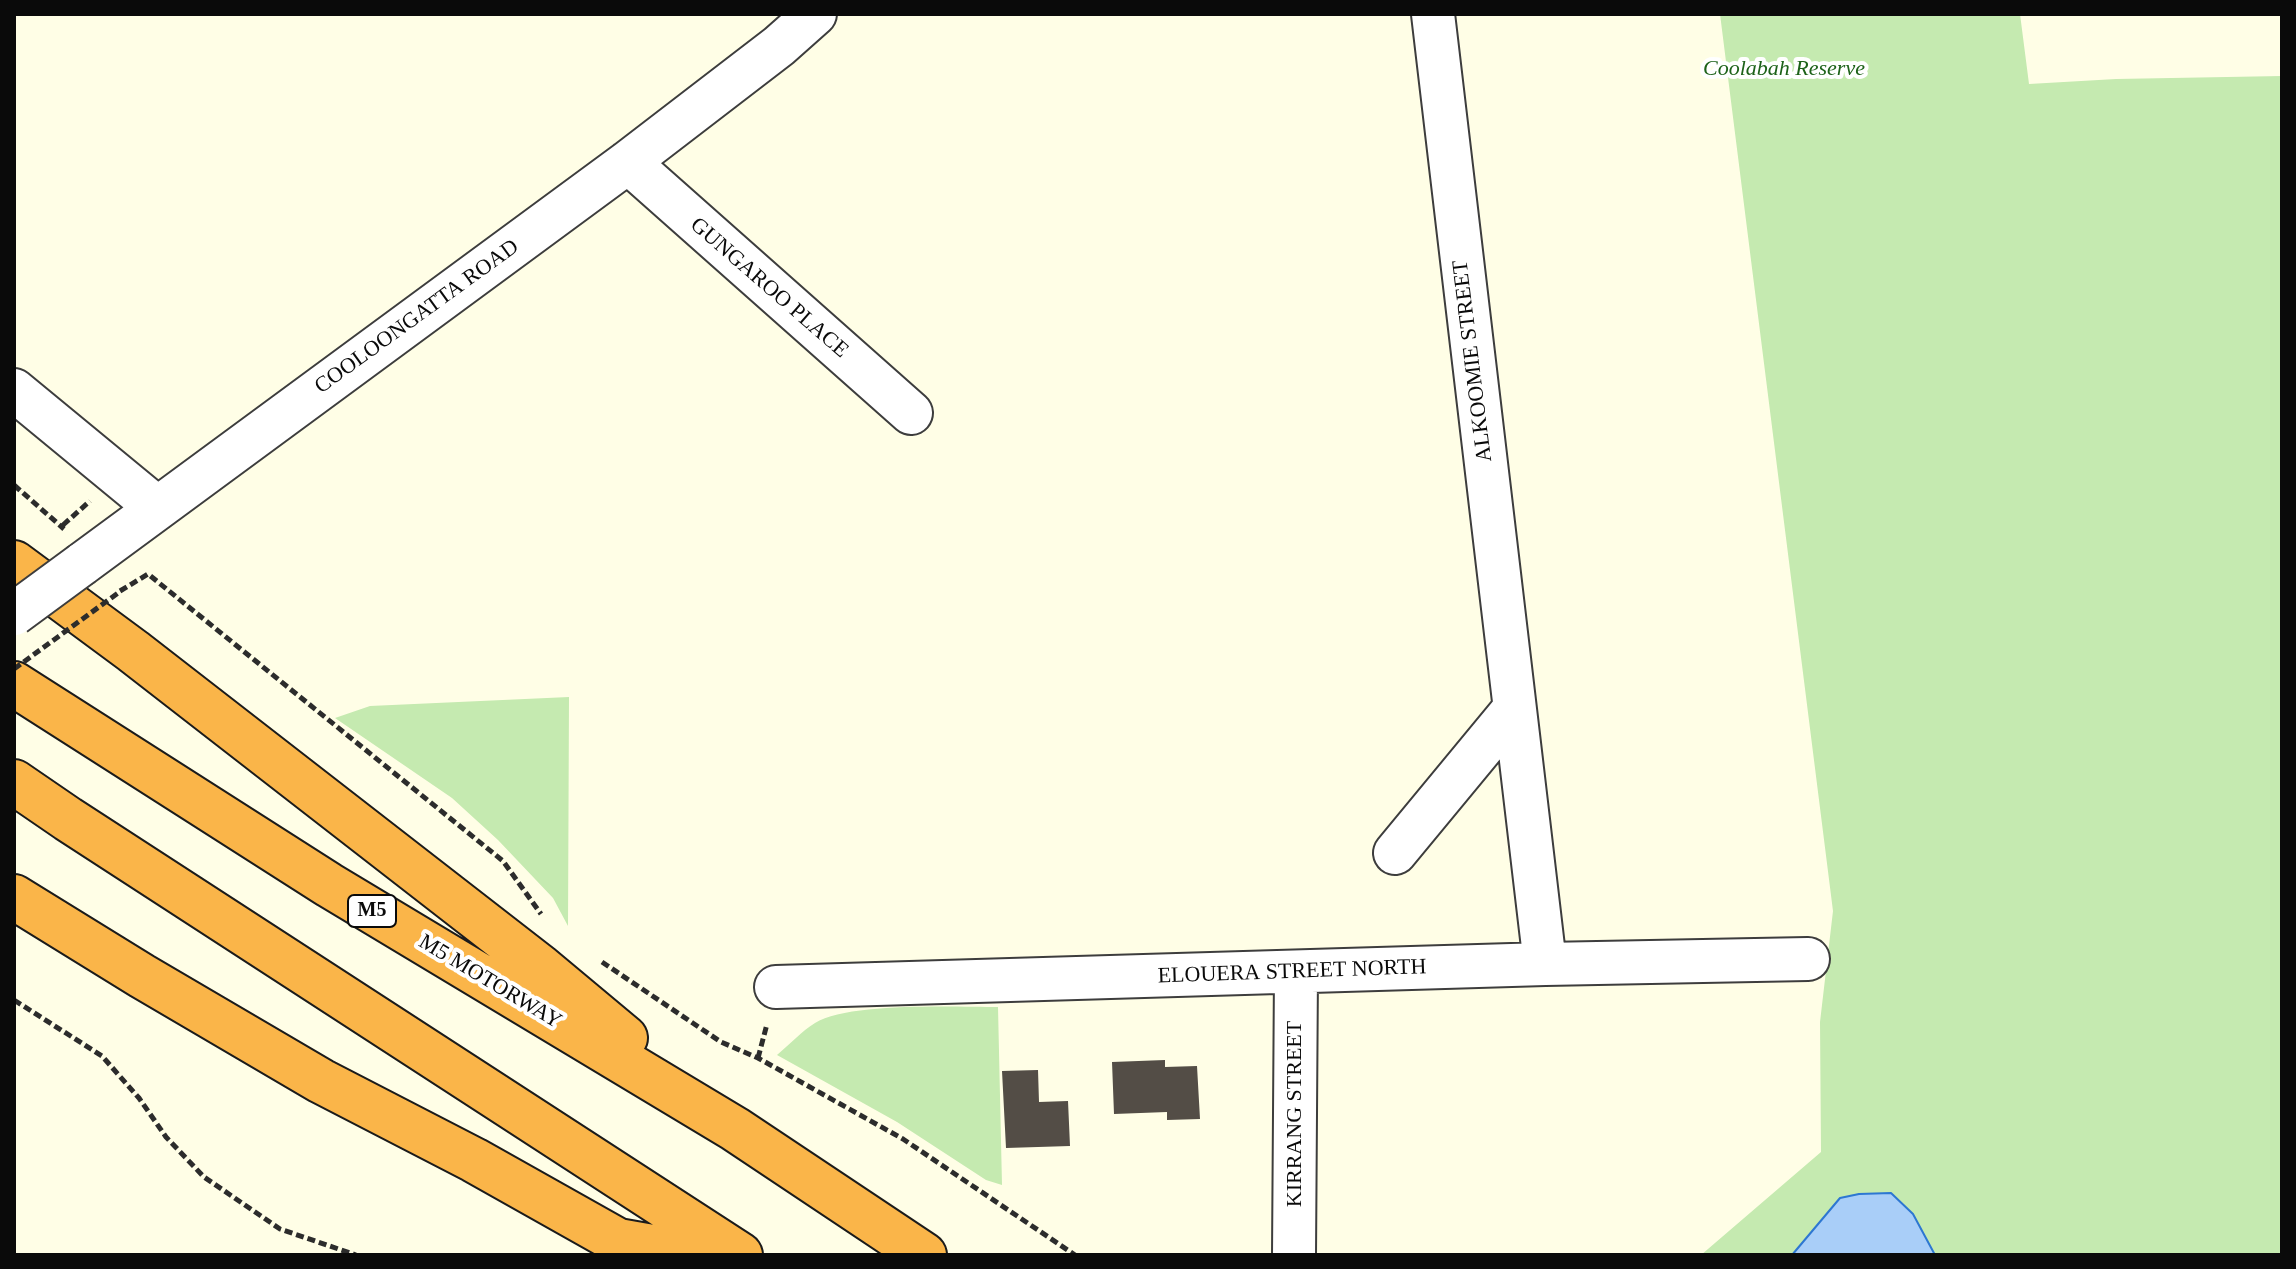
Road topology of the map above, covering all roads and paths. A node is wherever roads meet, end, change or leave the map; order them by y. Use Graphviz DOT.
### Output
graph roads {
  1 [pos="815,14"];
  2 [pos="1433,14"];
  3 [pos="628,162"];
  4 [pos="14,390"];
  5 [pos="911,413"];
  6 [pos="14,485"];
  7 [pos="90,501"];
  8 [pos="156,507"];
  9 [pos="14,563"];
  10 [pos="14,614"];
  11 [pos="14,669"];
  12 [pos="14,684"];
  13 [pos="1514,709"];
  14 [pos="14,782"];
  15 [pos="1395,853"];
  16 [pos="14,897"];
  17 [pos="549,925"];
  18 [pos="597,959"];
  19 [pos="1808,959"];
  20 [pos="1545,964"];
  21 [pos="1296,972"];
  22 [pos="776,987"];
  23 [pos="14,1000"];
  24 [pos="735,1129"];
  25 [pos="356,1255"];
  26 [pos="697,1255"];
  27 [pos="740,1255"];
  28 [pos="924,1255"];
  29 [pos="1075,1255"];
  30 [pos="1294,1255"];
  1 -- 3 [label="street, COOLOONGATTA ROAD"];
  2 -- 13 [label="street, ALKOOMIE STREET"];
  3 -- 5 [label="street, GUNGAROO PLACE"];
  3 -- 8 [label="street, COOLOONGATTA ROAD"];
  4 -- 8 [label="street"];
  6 -- 7 [label="path"];
  8 -- 10 [label="street, COOLOONGATTA ROAD, bridge"];
  9 -- 24 [label="highway"];
  11 -- 17 [label="path, bridge"];
  12 -- 24 [label="highway, M5 MOTORWAY / M5"];
  13 -- 15 [label="street"];
  13 -- 20 [label="street, ALKOOMIE STREET"];
  14 -- 27 [label="highway"];
  16 -- 26 [label="highway"];
  18 -- 29 [label="path"];
  19 -- 20 [label="street, ELOUERA STREET NORTH"];
  20 -- 21 [label="street, ELOUERA STREET NORTH"];
  21 -- 22 [label="street, ELOUERA STREET NORTH"];
  21 -- 30 [label="street, KIRRANG STREET"];
  23 -- 25 [label="path"];
  24 -- 28 [label="highway, M5 MOTORWAY / M5"];
}
